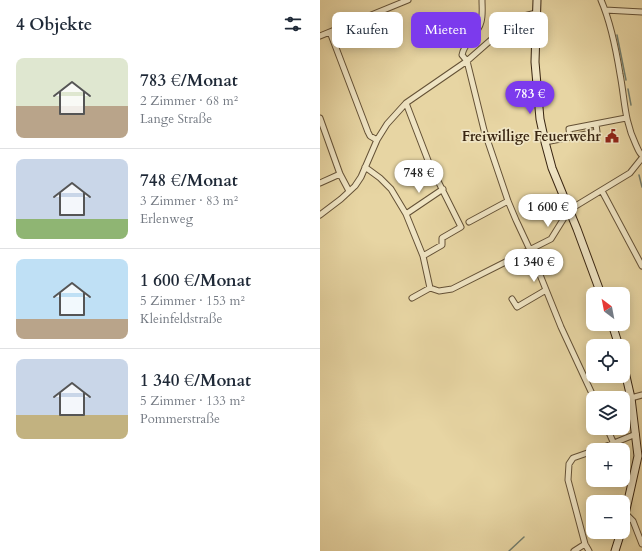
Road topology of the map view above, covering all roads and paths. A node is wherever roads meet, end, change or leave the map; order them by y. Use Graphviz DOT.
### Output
graph roads {
  1 [pos="408,0"];
  2 [pos="482,0"];
  3 [pos="537,0"];
  4 [pos="601,0"];
  5 [pos="605,10"];
  6 [pos="536,12"];
  7 [pos="642,12"];
  8 [pos="330,32"];
  9 [pos="320,36"];
  10 [pos="489,41"];
  11 [pos="535,48"];
  12 [pos="466,61"];
  13 [pos="406,103"];
  14 [pos="320,118"];
  15 [pos="626,118"];
  16 [pos="596,124"];
  17 [pos="323,134"];
  18 [pos="570,137"];
  19 [pos="377,140"];
  20 [pos="545,142"];
  21 [pos="642,157"];
  22 [pos="365,167"];
  23 [pos="340,174"];
  24 [pos="320,183"];
  25 [pos="443,189"];
  26 [pos="349,191"];
  27 [pos="602,191"];
  28 [pos="508,201"];
  29 [pos="569,210"];
  30 [pos="406,214"];
  31 [pos="320,215"];
  32 [pos="469,222"];
  33 [pos="530,250"];
  34 [pos="423,256"];
  35 [pos="642,266"];
  36 [pos="598,287"];
  37 [pos="430,288"];
  38 [pos="546,290"];
  39 [pos="412,298"];
  40 [pos="512,300"];
  41 [pos="628,383"];
  42 [pos="591,391"];
  43 [pos="642,395"];
  44 [pos="631,398"];
  45 [pos="636,434"];
  46 [pos="616,443"];
  47 [pos="586,453"];
  48 [pos="640,456"];
  49 [pos="630,497"];
  50 [pos="630,518"];
  51 [pos="619,539"];
  52 [pos="585,544"];
  53 [pos="642,544"];
  54 [pos="574,551"];
  55 [pos="589,551"];
  56 [pos="615,551"];
  1 -- 8 [label="street"];
  2 -- 12 [label="street"];
  3 -- 6 [label="main road"];
  4 -- 5 [label="street"];
  5 -- 7 [label="street"];
  5 -- 15 [label="street"];
  8 -- 9 [label="street"];
  8 -- 19 [label="street"];
  10 -- 12 [label="street"];
  11 -- 20 [label="main road"];
  12 -- 13 [label="street"];
  12 -- 28 [label="street"];
  13 -- 19 [label="street"];
  13 -- 25 [label="street"];
  14 -- 17 [label="street"];
  15 -- 16 [label="street"];
  15 -- 21 [label="street"];
  16 -- 18 [label="street"];
  16 -- 18 [label="street"];
  17 -- 23 [label="street"];
  18 -- 20 [label="street"];
  19 -- 22 [label="street"];
  20 -- 29 [label="main road"];
  21 -- 27 [label="street"];
  22 -- 26 [label="street"];
  22 -- 30 [label="street"];
  23 -- 24 [label="street"];
  23 -- 26 [label="street"];
  25 -- 30 [label="street"];
  25 -- 34 [label="street"];
  26 -- 31 [label="street"];
  27 -- 29 [label="street"];
  27 -- 35 [label="street"];
  28 -- 32 [label="street"];
  28 -- 33 [label="street"];
  29 -- 33 [label="street"];
  29 -- 36 [label="main road"];
  30 -- 34 [label="street"];
  33 -- 37 [label="street"];
  33 -- 38 [label="street"];
  34 -- 37 [label="street"];
  37 -- 39 [label="street"];
  38 -- 40 [label="street"];
  38 -- 42 [label="street"];
  41 -- 44 [label="main road"];
  43 -- 44 [label="street"];
  44 -- 45 [label="main road"];
  45 -- 46 [label="street"];
  45 -- 48 [label="main road"];
  47 -- 52 [label="street"];
  48 -- 49 [label="main road"];
  50 -- 53 [label="street"];
  51 -- 56 [label="main road"];
  52 -- 54 [label="street"];
  52 -- 55 [label="street"];
}
